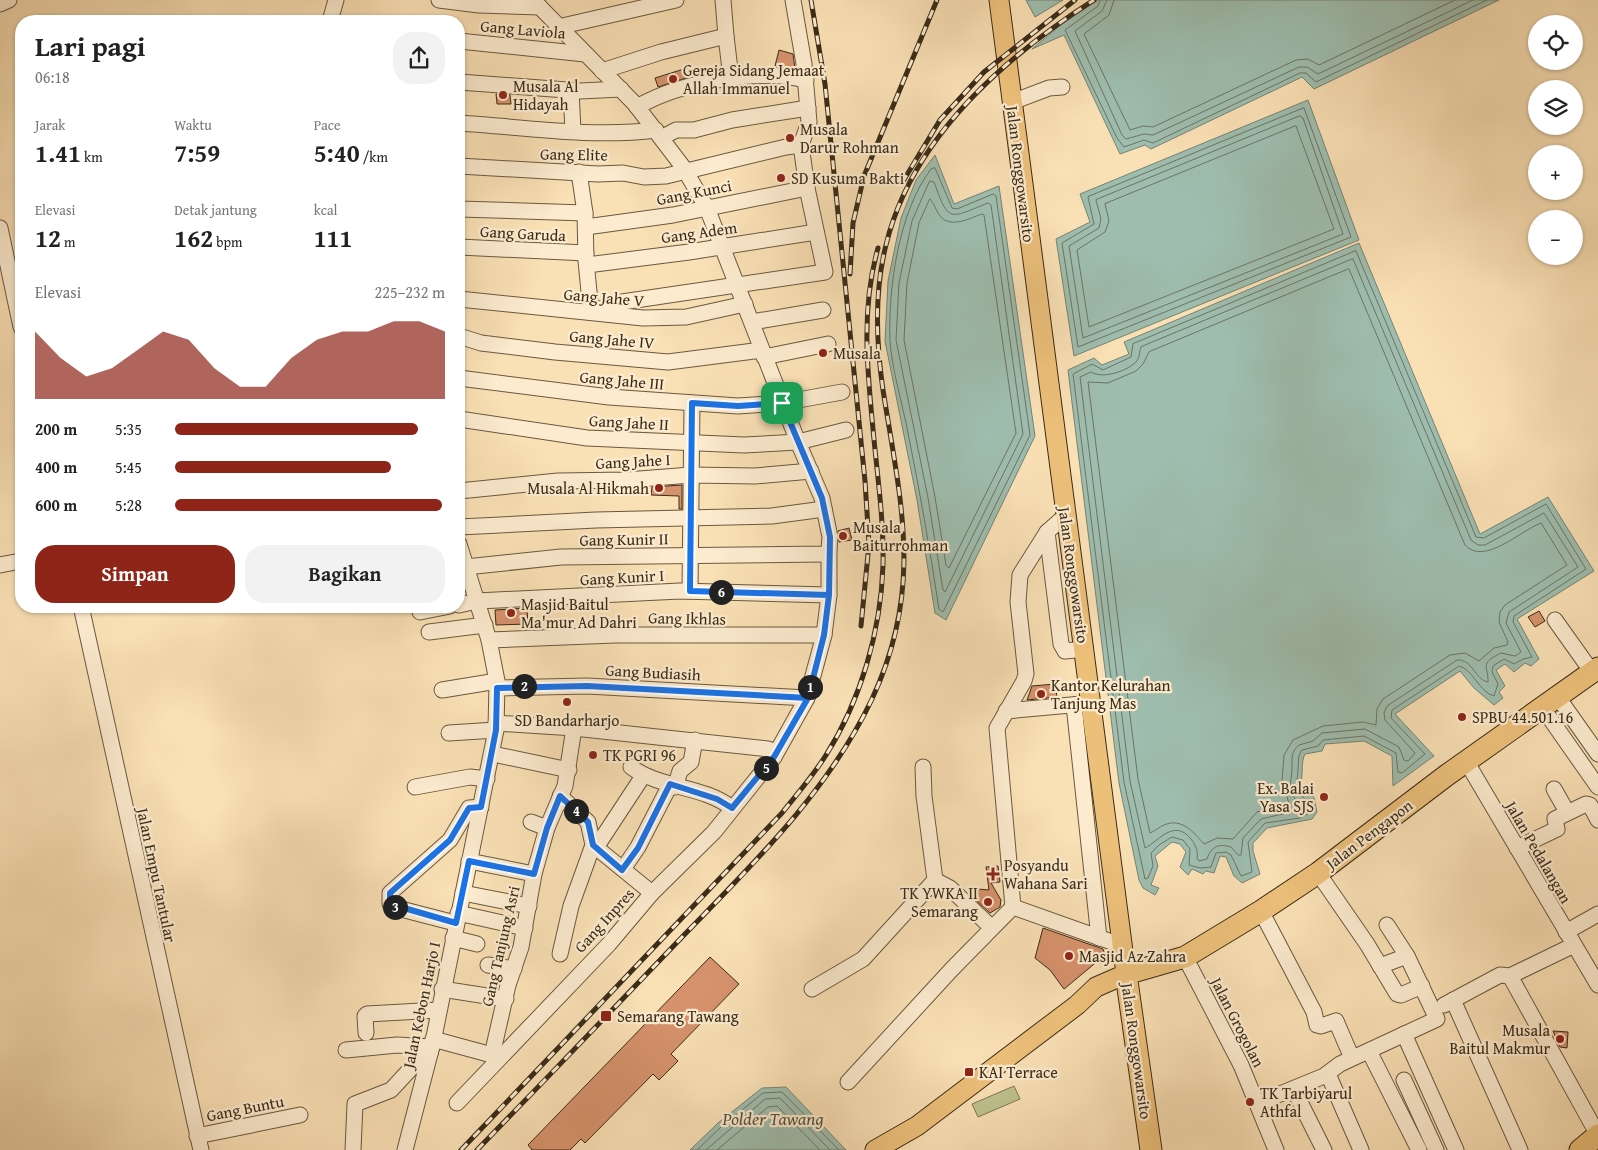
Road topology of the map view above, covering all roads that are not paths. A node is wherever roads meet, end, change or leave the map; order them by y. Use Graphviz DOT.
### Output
graph roads {
  1 [pos="9,0"];
  2 [pos="336,0"];
  3 [pos="439,0"];
  4 [pos="676,0"];
  5 [pos="723,0"];
  6 [pos="793,0"];
  7 [pos="999,0"];
  8 [pos="0,4"];
  9 [pos="537,4"];
  10 [pos="332,15"];
  11 [pos="558,27"];
  12 [pos="726,36"];
  13 [pos="465,42"];
  14 [pos="585,54"];
  15 [pos="602,72"];
  16 [pos="731,78"];
  17 [pos="806,80"];
  18 [pos="465,82"];
  19 [pos="1062,87"];
  20 [pos="621,89"];
  21 [pos="570,90"];
  22 [pos="1012,102"];
  23 [pos="638,107"];
  24 [pos="808,108"];
  25 [pos="465,123"];
  26 [pos="573,131"];
  27 [pos="658,134"];
  28 [pos="801,145"];
  29 [pos="465,166"];
  30 [pos="579,172"];
  31 [pos="687,173"];
  32 [pos="807,188"];
  33 [pos="707,208"];
  34 [pos="465,210"];
  35 [pos="586,220"];
  36 [pos="0,228"];
  37 [pos="816,232"];
  38 [pos="723,247"];
  39 [pos="465,248"];
  40 [pos="586,259"];
  41 [pos="738,285"];
  42 [pos="15,299"];
  43 [pos="465,300"];
  44 [pos="745,304"];
  45 [pos="823,310"];
  46 [pos="591,312"];
  47 [pos="752,322"];
  48 [pos="465,338"];
  49 [pos="828,344"];
  50 [pos="763,353"];
  51 [pos="465,379"];
  52 [pos="842,392"];
  53 [pos="692,403"];
  54 [pos="782,403"];
  55 [pos="465,420"];
  56 [pos="846,430"];
  57 [pos="692,442"];
  58 [pos="798,442"];
  59 [pos="811,472"];
  60 [pos="691,475"];
  61 [pos="465,490"];
  62 [pos="824,509"];
  63 [pos="1065,516"];
  64 [pos="691,517"];
  65 [pos="465,527"];
  66 [pos="1047,532"];
  67 [pos="830,543"];
  68 [pos="691,555"];
  69 [pos="465,558"];
  70 [pos="15,562"];
  71 [pos="0,566"];
  72 [pos="465,566"];
  73 [pos="690,591"];
  74 [pos="829,595"];
  75 [pos="478,602"];
  76 [pos="465,604"];
  77 [pos="83,613"];
  78 [pos="1554,620"];
  79 [pos="429,632"];
  80 [pos="487,632"];
  81 [pos="824,635"];
  82 [pos="1084,649"];
  83 [pos="1595,670"];
  84 [pos="497,684"];
  85 [pos="442,690"];
  86 [pos="808,698"];
  87 [pos="1549,702"];
  88 [pos="1083,704"];
  89 [pos="1006,711"];
  90 [pos="496,726"];
  91 [pos="574,728"];
  92 [pos="449,733"];
  93 [pos="695,740"];
  94 [pos="492,754"];
  95 [pos="1598,754"];
  96 [pos="774,757"];
  97 [pos="1466,762"];
  98 [pos="923,767"];
  99 [pos="569,770"];
  100 [pos="487,780"];
  101 [pos="673,786"];
  102 [pos="415,787"];
  103 [pos="1598,787"];
  104 [pos="1554,789"];
  105 [pos="560,796"];
  106 [pos="481,807"];
  107 [pos="732,808"];
  108 [pos="1567,812"];
  109 [pos="1598,820"];
  110 [pos="531,822"];
  111 [pos="547,828"];
  112 [pos="595,846"];
  113 [pos="1517,848"];
  114 [pos="469,861"];
  115 [pos="622,870"];
  116 [pos="1318,873"];
  117 [pos="534,874"];
  118 [pos="935,880"];
  119 [pos="463,893"];
  120 [pos="652,893"];
  121 [pos="529,906"];
  122 [pos="1013,907"];
  123 [pos="1261,911"];
  124 [pos="1598,914"];
  125 [pos="457,918"];
  126 [pos="1387,925"];
  127 [pos="525,928"];
  128 [pos="992,928"];
  129 [pos="453,938"];
  130 [pos="1099,938"];
  131 [pos="1570,939"];
  132 [pos="477,944"];
  133 [pos="1123,946"];
  134 [pos="560,954"];
  135 [pos="1185,956"];
  136 [pos="1407,956"];
  137 [pos="488,965"];
  138 [pos="1380,966"];
  139 [pos="514,969"];
  140 [pos="1510,976"];
  141 [pos="1127,981"];
  142 [pos="1422,986"];
  143 [pos="1598,986"];
  144 [pos="812,988"];
  145 [pos="442,990"];
  146 [pos="506,999"];
  147 [pos="1453,1000"];
  148 [pos="439,1010"];
  149 [pos="1434,1011"];
  150 [pos="366,1033"];
  151 [pos="1404,1034"];
  152 [pos="432,1047"];
  153 [pos="346,1050"];
  154 [pos="1369,1050"];
  155 [pos="495,1057"];
  156 [pos="1352,1058"];
  157 [pos="1422,1072"];
  158 [pos="1328,1074"];
  159 [pos="1404,1080"];
  160 [pos="848,1082"];
  161 [pos="1387,1088"];
  162 [pos="1294,1090"];
  163 [pos="457,1103"];
  164 [pos="1258,1103"];
  165 [pos="300,1115"];
  166 [pos="1445,1125"];
  167 [pos="917,1126"];
  168 [pos="1427,1132"];
  169 [pos="1598,1135"];
  170 [pos="199,1143"];
  171 [pos="900,1149"];
  172 [pos="352,1150"];
  173 [pos="405,1150"];
  174 [pos="875,1150"];
  175 [pos="1151,1150"];
  176 [pos="1276,1150"];
  177 [pos="1324,1150"];
  178 [pos="1362,1150"];
  179 [pos="1419,1150"];
  180 [pos="1436,1150"];
  181 [pos="1456,1150"];
  182 [pos="1520,1150"];
  183 [pos="1580,1150"];
  1 -- 8 [label="street"];
  2 -- 10 [label="street"];
  3 -- 9 [label="street"];
  4 -- 11 [label="street"];
  5 -- 12 [label="street"];
  6 -- 17 [label="street"];
  7 -- 22 [label="main road, Jalan Ronggowarsito"];
  9 -- 11 [label="street, Gang Inpres"];
  11 -- 14 [label="street, Gang Inpres"];
  12 -- 15 [label="street"];
  12 -- 16 [label="street"];
  13 -- 14 [label="street, Gang Laviola"];
  14 -- 15 [label="street, Gang Inpres"];
  15 -- 20 [label="street, Gang Inpres"];
  16 -- 17 [label="street"];
  16 -- 23 [label="street"];
  17 -- 24 [label="street"];
  18 -- 21 [label="street"];
  19 -- 22 [label="street"];
  20 -- 21 [label="street"];
  20 -- 23 [label="street, Gang Inpres"];
  21 -- 26 [label="street"];
  22 -- 63 [label="main road, Jalan Ronggowarsito"];
  23 -- 27 [label="street, Gang Inpres"];
  24 -- 27 [label="street"];
  24 -- 28 [label="street"];
  25 -- 26 [label="street"];
  26 -- 27 [label="street"];
  27 -- 31 [label="street, Gang Inpres"];
  28 -- 31 [label="street, Gang Elite"];
  28 -- 32 [label="street"];
  29 -- 30 [label="street, Gang Elite"];
  30 -- 31 [label="street, Gang Elite"];
  30 -- 35 [label="street"];
  31 -- 33 [label="street, Gang Inpres"];
  32 -- 33 [label="street, Gang Kunci"];
  32 -- 37 [label="street"];
  33 -- 35 [label="street, Gang Kunci"];
  33 -- 38 [label="street, Gang Inpres"];
  34 -- 35 [label="street, Gang Kunci"];
  35 -- 40 [label="street"];
  36 -- 42 [label="street"];
  37 -- 38 [label="street, Gang Adem"];
  37 -- 41 [label="street"];
  38 -- 40 [label="street, Gang Adem"];
  38 -- 41 [label="street, Gang Inpres"];
  39 -- 40 [label="street, Gang Garuda"];
  40 -- 46 [label="street"];
  41 -- 44 [label="street, Gang Inpres"];
  41 -- 46 [label="street"];
  43 -- 46 [label="street, Gang Jahe V"];
  44 -- 46 [label="street, Gang Jahe V"];
  44 -- 47 [label="street, Gang Inpres"];
  45 -- 47 [label="street"];
  47 -- 50 [label="street, Gang Inpres"];
  48 -- 50 [label="street, Gang Jahe IV"];
  49 -- 50 [label="street, Gang Jahe IV"];
  50 -- 54 [label="street, Gang Inpres"];
  51 -- 53 [label="street, Gang Jahe III"];
  52 -- 54 [label="street, Gang Jahe III"];
  53 -- 54 [label="street, Gang Jahe III"];
  53 -- 57 [label="street"];
  54 -- 58 [label="street, Gang Inpres"];
  55 -- 57 [label="street, Gang Jahe II"];
  56 -- 58 [label="street, Gang Jahe II"];
  57 -- 58 [label="street, Gang Jahe II"];
  57 -- 60 [label="street"];
  58 -- 59 [label="street, Gang Inpres"];
  59 -- 60 [label="street, Gang Jahe I"];
  59 -- 62 [label="street, Gang Inpres"];
  60 -- 61 [label="street, Gang Jahe I"];
  60 -- 64 [label="street"];
  62 -- 64 [label="street"];
  62 -- 67 [label="street, Gang Inpres"];
  63 -- 66 [label="street"];
  63 -- 82 [label="main road, Jalan Ronggowarsito"];
  64 -- 65 [label="street"];
  64 -- 68 [label="street"];
  66 -- 82 [label="street"];
  66 -- 89 [label="street"];
  67 -- 68 [label="street, Gang Kunir II"];
  67 -- 74 [label="street, Gang Inpres"];
  68 -- 69 [label="street, Gang Kunir II"];
  68 -- 73 [label="street"];
  70 -- 71 [label="street"];
  72 -- 75 [label="street, Jalan Kebon Harjo I"];
  73 -- 74 [label="street, Gang Kunir I"];
  73 -- 75 [label="street, Gang Kunir I"];
  74 -- 81 [label="street, Gang Inpres"];
  75 -- 76 [label="street, Gang Kunir I"];
  75 -- 80 [label="street, Jalan Kebon Harjo I"];
  77 -- 170 [label="street, Jalan Empu Tantular"];
  78 -- 83 [label="street"];
  79 -- 80 [label="street, Gang Ikhlas"];
  80 -- 81 [label="street, Gang Ikhlas"];
  80 -- 84 [label="street, Jalan Kebon Harjo I"];
  81 -- 86 [label="street, Gang Inpres"];
  82 -- 88 [label="main road, Jalan Ronggowarsito"];
  83 -- 87 [label="highway, Jalan Pengapon"];
  84 -- 85 [label="street, Gang Budiasih"];
  84 -- 86 [label="street, Gang Budiasih"];
  84 -- 90 [label="street, Jalan Kebon Harjo I"];
  86 -- 96 [label="street, Gang Inpres"];
  87 -- 95 [label="street"];
  87 -- 97 [label="highway, Jalan Pengapon"];
  87 -- 103 [label="street"];
  88 -- 89 [label="street"];
  88 -- 130 [label="street"];
  88 -- 133 [label="main road, Jalan Ronggowarsito"];
  89 -- 122 [label="street"];
  90 -- 91 [label="street"];
  90 -- 92 [label="street"];
  90 -- 94 [label="street, Jalan Kebon Harjo I"];
  91 -- 93 [label="street"];
  91 -- 99 [label="street, Gang Tanjung Asri"];
  93 -- 96 [label="street"];
  93 -- 101 [label="street"];
  94 -- 99 [label="street"];
  94 -- 100 [label="street, Jalan Kebon Harjo I"];
  96 -- 107 [label="street, Gang Inpres"];
  97 -- 113 [label="street, Jalan Pedalangan"];
  97 -- 116 [label="highway, Jalan Pengapon"];
  98 -- 118 [label="street"];
  99 -- 105 [label="street, Gang Tanjung Asri"];
  100 -- 102 [label="street"];
  100 -- 106 [label="street, Jalan Kebon Harjo I"];
  101 -- 107 [label="street"];
  101 -- 112 [label="street"];
  101 -- 115 [label="street"];
  104 -- 108 [label="street"];
  105 -- 111 [label="street, Gang Tanjung Asri"];
  105 -- 112 [label="street"];
  106 -- 114 [label="street, Jalan Kebon Harjo I"];
  106 -- 125 [label="street"];
  107 -- 120 [label="street, Gang Inpres"];
  108 -- 109 [label="street"];
  108 -- 113 [label="street"];
  110 -- 111 [label="street"];
  111 -- 117 [label="street, Gang Tanjung Asri"];
  112 -- 115 [label="street"];
  112 -- 134 [label="street"];
  113 -- 131 [label="street, Jalan Pedalangan"];
  114 -- 117 [label="street"];
  114 -- 119 [label="street, Jalan Kebon Harjo I"];
  115 -- 120 [label="street"];
  116 -- 123 [label="highway, Jalan Pengapon"];
  116 -- 138 [label="street"];
  117 -- 121 [label="street, Gang Tanjung Asri"];
  118 -- 128 [label="street"];
  118 -- 144 [label="street"];
  119 -- 121 [label="street"];
  119 -- 125 [label="street, Jalan Kebon Harjo I"];
  120 -- 155 [label="street, Gang Inpres"];
  121 -- 127 [label="street, Gang Tanjung Asri"];
  122 -- 128 [label="street"];
  122 -- 130 [label="street"];
  123 -- 135 [label="highway, Jalan Pengapon"];
  123 -- 156 [label="street"];
  124 -- 131 [label="street"];
  125 -- 127 [label="street"];
  125 -- 129 [label="street, Jalan Kebon Harjo I"];
  126 -- 136 [label="street"];
  127 -- 139 [label="street, Gang Tanjung Asri"];
  128 -- 160 [label="street"];
  129 -- 132 [label="street"];
  129 -- 145 [label="street, Jalan Kebon Harjo I"];
  130 -- 133 [label="street"];
  131 -- 140 [label="street"];
  131 -- 143 [label="street, Jalan Pedalangan"];
  133 -- 141 [label="main road, Jalan Ronggowarsito"];
  135 -- 141 [label="highway, Jalan Pengapon"];
  135 -- 164 [label="street, Jalan Grogolan"];
  136 -- 138 [label="street"];
  136 -- 142 [label="street"];
  137 -- 139 [label="street"];
  138 -- 142 [label="street"];
  139 -- 146 [label="street, Gang Tanjung Asri"];
  140 -- 147 [label="street"];
  140 -- 169 [label="street"];
  141 -- 167 [label="main road"];
  141 -- 175 [label="highway, Jalan Ronggowarsito"];
  142 -- 149 [label="street"];
  145 -- 146 [label="street"];
  145 -- 148 [label="street, Jalan Kebon Harjo I"];
  146 -- 155 [label="street, Gang Tanjung Asri"];
  147 -- 149 [label="street"];
  147 -- 182 [label="street"];
  148 -- 150 [label="street"];
  148 -- 152 [label="street, Jalan Kebon Harjo I"];
  149 -- 151 [label="street"];
  151 -- 154 [label="street"];
  151 -- 157 [label="street"];
  152 -- 153 [label="street"];
  152 -- 155 [label="street"];
  152 -- 172 [label="street"];
  152 -- 173 [label="street, Jalan Kebon Harjo I"];
  154 -- 156 [label="street"];
  154 -- 161 [label="street"];
  155 -- 163 [label="street, Gang Inpres"];
  156 -- 158 [label="street"];
  157 -- 159 [label="street"];
  157 -- 166 [label="street"];
  158 -- 162 [label="street"];
  158 -- 178 [label="street"];
  159 -- 161 [label="street"];
  159 -- 168 [label="street"];
  161 -- 179 [label="street"];
  162 -- 164 [label="street"];
  162 -- 177 [label="street"];
  164 -- 176 [label="street, Jalan Grogolan"];
  165 -- 170 [label="street, Gang Buntu"];
  166 -- 168 [label="street"];
  166 -- 181 [label="street"];
  167 -- 171 [label="main road"];
  167 -- 174 [label="main road"];
  168 -- 180 [label="street"];
  169 -- 183 [label="highway"];
}
